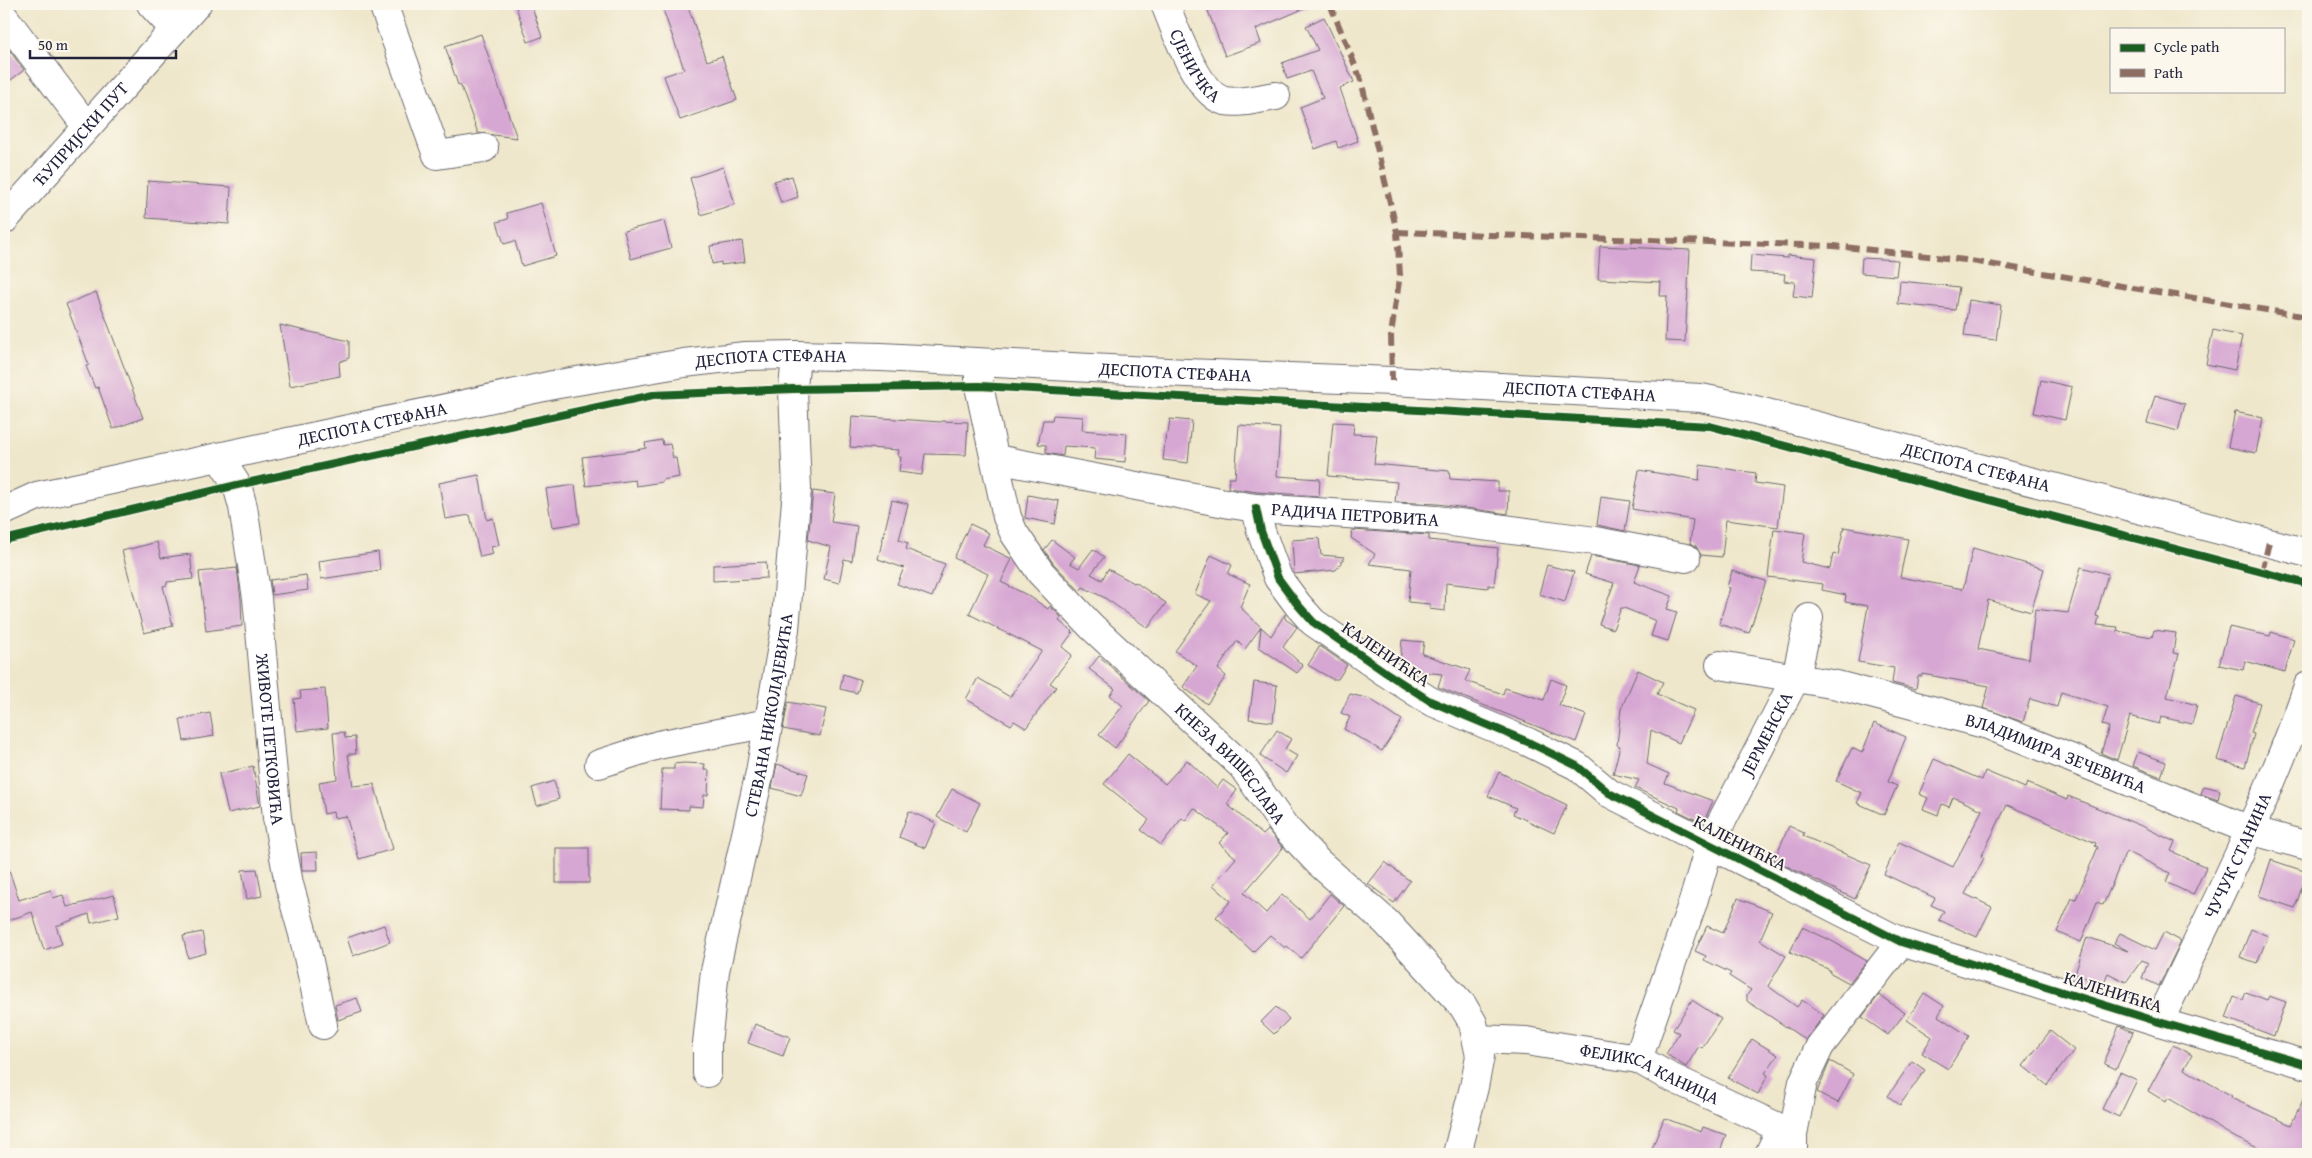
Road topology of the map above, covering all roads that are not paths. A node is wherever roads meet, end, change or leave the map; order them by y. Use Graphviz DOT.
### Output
graph roads {
  1 [pos="151,4"];
  2 [pos="197,4"];
  3 [pos="382,4"];
  4 [pos="1165,4"];
  5 [pos="4,17"];
  6 [pos="174,30"];
  7 [pos="1276,96"];
  8 [pos="87,127"];
  9 [pos="484,148"];
  10 [pos="4,220"];
  11 [pos="796,354"];
  12 [pos="979,364"];
  13 [pos="219,457"];
  14 [pos="996,459"];
  15 [pos="4,495"];
  16 [pos="37,496"];
  17 [pos="1256,508"];
  18 [pos="4,511"];
  19 [pos="2308,553"];
  20 [pos="1686,558"];
  21 [pos="1809,618"];
  22 [pos="1720,665"];
  23 [pos="1796,677"];
  24 [pos="2308,686"];
  25 [pos="768,723"];
  26 [pos="598,764"];
  27 [pos="2250,830"];
  28 [pos="1710,844"];
  29 [pos="2308,846"];
  30 [pos="1901,942"];
  31 [pos="2159,1022"];
  32 [pos="323,1025"];
  33 [pos="1477,1039"];
  34 [pos="1638,1059"];
  35 [pos="2308,1065"];
  36 [pos="707,1073"];
  37 [pos="1789,1139"];
  38 [pos="1457,1154"];
  39 [pos="1768,1154"];
  1 -- 6 [label="street"];
  2 -- 6 [label="street, ЋУПРИЈСКИ ПУТ"];
  3 -- 9 [label="street"];
  4 -- 7 [label="street, СЈЕНИЧКА"];
  5 -- 8 [label="street"];
  6 -- 8 [label="street, ЋУПРИЈСКИ ПУТ"];
  8 -- 10 [label="street, ЋУПРИЈСКИ ПУТ"];
  11 -- 12 [label="street, ДЕСПОТА СТЕФАНА"];
  11 -- 13 [label="street, ДЕСПОТА СТЕФАНА"];
  11 -- 25 [label="street, СТЕВАНА НИКОЛАЈЕВИЋА"];
  12 -- 14 [label="street, КНЕЗА ВИШЕСЛАВА"];
  12 -- 19 [label="street, ДЕСПОТА СТЕФАНА"];
  13 -- 16 [label="street, ДЕСПОТА СТЕФАНА"];
  13 -- 32 [label="street, ЖИВОТЕ ПЕТКОВИЋА"];
  14 -- 17 [label="street, РАДИЧА ПЕТРОВИЋА"];
  14 -- 33 [label="street, КНЕЗА ВИШЕСЛАВА"];
  15 -- 16 [label="street, ДЕСПОТА СТЕФАНА"];
  16 -- 18 [label="street, ДЕСПОТА СТЕФАНА"];
  17 -- 20 [label="street, РАДИЧА ПЕТРОВИЋА"];
  17 -- 28 [label="street, КАЛЕНИЋКА"];
  21 -- 23 [label="street, ЈЕРМЕНСКА"];
  22 -- 23 [label="street, ВЛАДИМИРА ЗЕЧЕВИЋА"];
  23 -- 27 [label="street, ВЛАДИМИРА ЗЕЧЕВИЋА"];
  23 -- 28 [label="street, ЈЕРМЕНСКА"];
  24 -- 27 [label="street, ЧУЧУК СТАНИНА"];
  25 -- 26 [label="street"];
  25 -- 36 [label="street, СТЕВАНА НИКОЛАЈЕВИЋА"];
  27 -- 29 [label="street, ВЛАДИМИРА ЗЕЧЕВИЋА"];
  27 -- 31 [label="street, ЧУЧУК СТАНИНА"];
  28 -- 30 [label="street, КАЛЕНИЋКА"];
  28 -- 34 [label="street, ЈЕРМЕНСКА"];
  30 -- 31 [label="street, КАЛЕНИЋКА"];
  30 -- 37 [label="street"];
  31 -- 35 [label="street, КАЛЕНИЋКА"];
  33 -- 34 [label="street, ФЕЛИКСА КАНИЦА"];
  33 -- 38 [label="street, КНЕЗА ВИШЕСЛАВА"];
  34 -- 37 [label="street, ФЕЛИКСА КАНИЦА"];
  37 -- 39 [label="street"];
}
